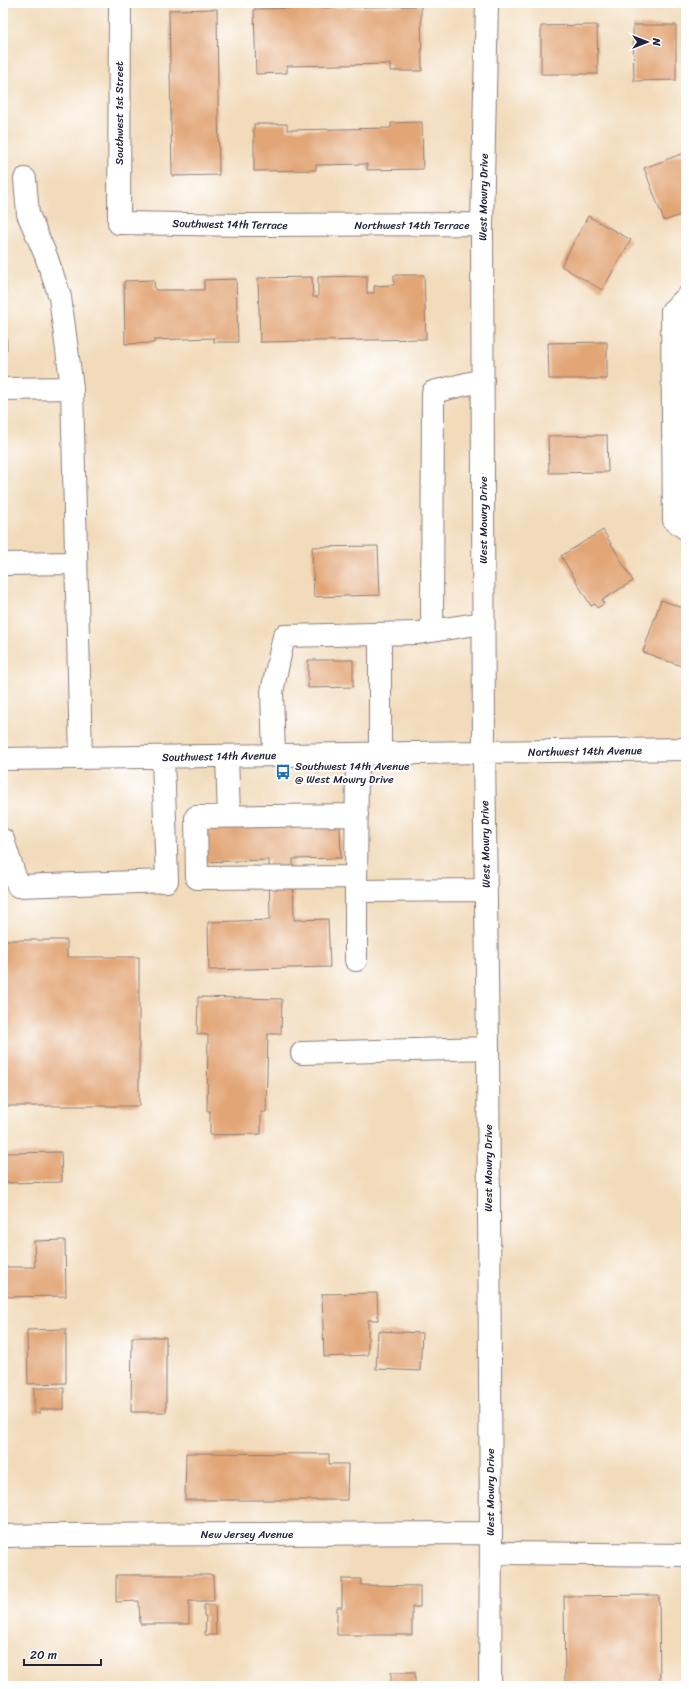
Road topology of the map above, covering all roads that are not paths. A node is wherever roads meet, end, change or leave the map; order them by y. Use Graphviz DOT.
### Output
graph roads {
  1 [pos="120,3"];
  2 [pos="487,3"];
  3 [pos="25,179"];
  4 [pos="119,223"];
  5 [pos="482,224"];
  6 [pos="341,225"];
  7 [pos="686,298"];
  8 [pos="483,380"];
  9 [pos="72,388"];
  10 [pos="3,389"];
  11 [pos="686,529"];
  12 [pos="76,563"];
  13 [pos="3,564"];
  14 [pos="483,624"];
  15 [pos="432,631"];
  16 [pos="380,634"];
  17 [pos="686,749"];
  18 [pos="484,753"];
  19 [pos="357,754"];
  20 [pos="380,754"];
  21 [pos="228,756"];
  22 [pos="274,756"];
  23 [pos="163,757"];
  24 [pos="81,758"];
  25 [pos="3,759"];
  26 [pos="357,815"];
  27 [pos="229,816"];
  28 [pos="3,840"];
  29 [pos="356,884"];
  30 [pos="485,890"];
  31 [pos="356,960"];
  32 [pos="488,1048"];
  33 [pos="302,1053"];
  34 [pos="3,1536"];
  35 [pos="491,1543"];
  36 [pos="686,1555"];
  37 [pos="490,1686"];
  1 -- 4 [label="street, Southwest 1st Street"];
  2 -- 5 [label="street, West Mowry Drive"];
  3 -- 9 [label="street"];
  4 -- 6 [label="street, Southwest 14th Terrace"];
  5 -- 6 [label="street, Northwest 14th Terrace"];
  5 -- 8 [label="street, West Mowry Drive"];
  7 -- 11 [label="street"];
  8 -- 14 [label="street, West Mowry Drive"];
  8 -- 15 [label="street"];
  9 -- 10 [label="street"];
  9 -- 12 [label="street"];
  12 -- 13 [label="street"];
  12 -- 24 [label="street"];
  14 -- 15 [label="street"];
  14 -- 18 [label="street, West Mowry Drive"];
  15 -- 16 [label="street"];
  16 -- 20 [label="street"];
  16 -- 22 [label="street"];
  17 -- 18 [label="street, Northwest 14th Avenue"];
  18 -- 20 [label="street, Southwest 14th Avenue"];
  18 -- 30 [label="street, West Mowry Drive"];
  19 -- 20 [label="street, Southwest 14th Avenue"];
  19 -- 22 [label="street, Southwest 14th Avenue"];
  19 -- 26 [label="street"];
  21 -- 22 [label="street, Southwest 14th Avenue"];
  21 -- 23 [label="street, Southwest 14th Avenue"];
  21 -- 27 [label="street"];
  23 -- 24 [label="street, Southwest 14th Avenue"];
  23 -- 28 [label="street"];
  24 -- 25 [label="street, Southwest 14th Avenue"];
  26 -- 27 [label="street"];
  26 -- 29 [label="street"];
  27 -- 29 [label="street"];
  29 -- 30 [label="street"];
  29 -- 31 [label="street"];
  30 -- 32 [label="street, West Mowry Drive"];
  32 -- 33 [label="street"];
  32 -- 35 [label="street, West Mowry Drive"];
  34 -- 35 [label="street, New Jersey Avenue"];
  35 -- 36 [label="street, New Jersey Avenue"];
  35 -- 37 [label="street, West Mowry Drive"];
}
